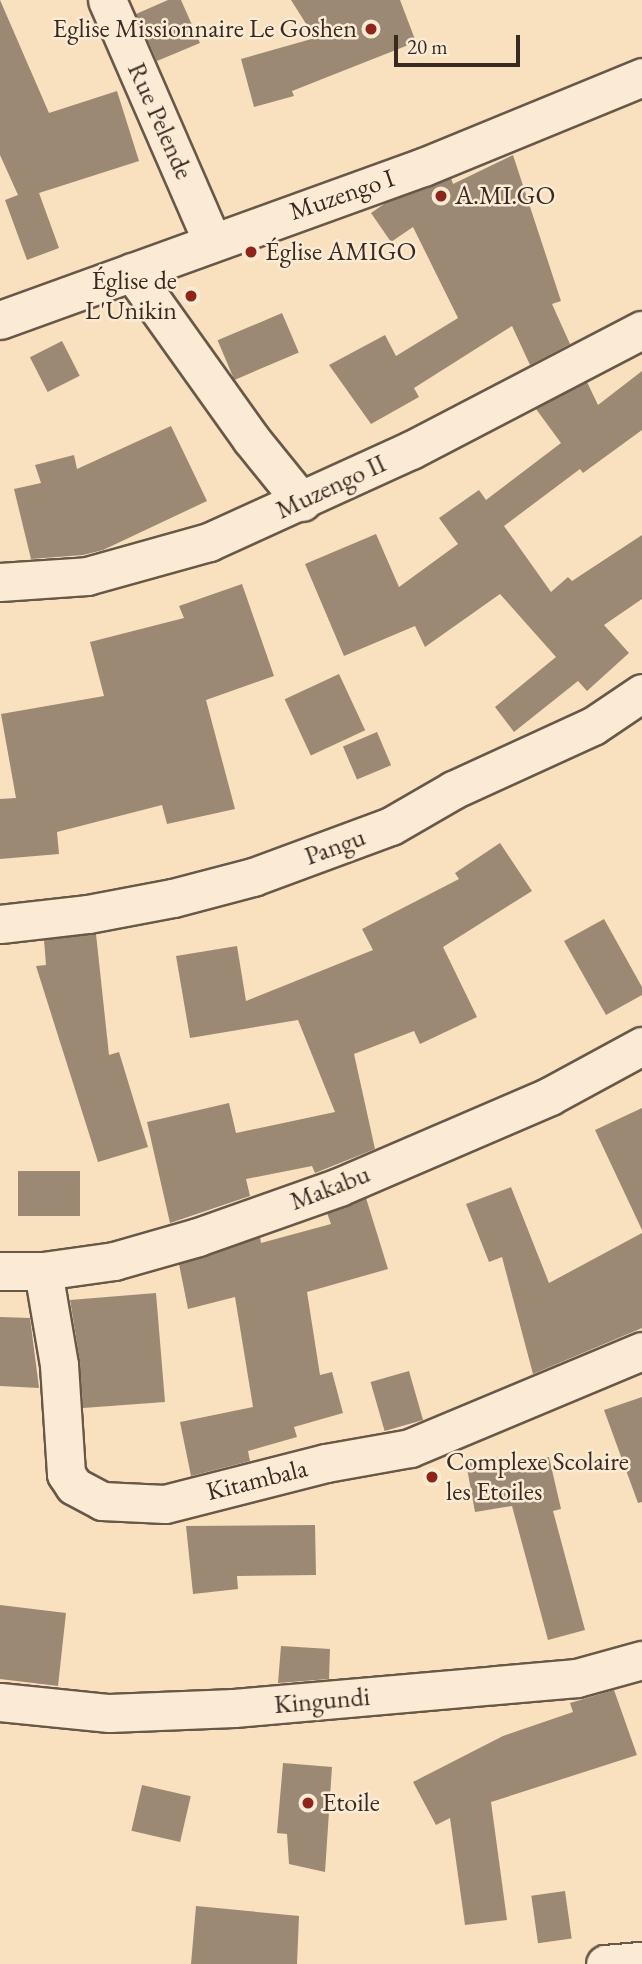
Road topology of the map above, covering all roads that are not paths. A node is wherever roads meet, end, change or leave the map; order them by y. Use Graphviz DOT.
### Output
graph roads {
  1 [pos="107,0"];
  2 [pos="642,77"];
  3 [pos="212,241"];
  4 [pos="132,272"];
  5 [pos="0,320"];
  6 [pos="642,330"];
  7 [pos="302,502"];
  8 [pos="0,582"];
  9 [pos="642,693"];
  10 [pos="0,924"];
  11 [pos="642,1046"];
  12 [pos="0,1271"];
  13 [pos="43,1271"];
  14 [pos="642,1351"];
  15 [pos="642,1660"];
  16 [pos="0,1702"];
  17 [pos="642,1961"];
  18 [pos="605,1964"];
  1 -- 3 [label="street, Rue Pelende"];
  2 -- 3 [label="street, Muzengo I"];
  3 -- 4 [label="street, Muzengo I"];
  4 -- 5 [label="street, Muzengo I"];
  4 -- 7 [label="street"];
  6 -- 7 [label="street, Muzengo II"];
  7 -- 8 [label="street, Muzengo II"];
  9 -- 10 [label="street, Pangu"];
  11 -- 13 [label="street, Makabu"];
  12 -- 13 [label="street, Makabu"];
  13 -- 14 [label="street, Kitambala"];
  15 -- 16 [label="street, Kingundi"];
  17 -- 18 [label="street"];
}
